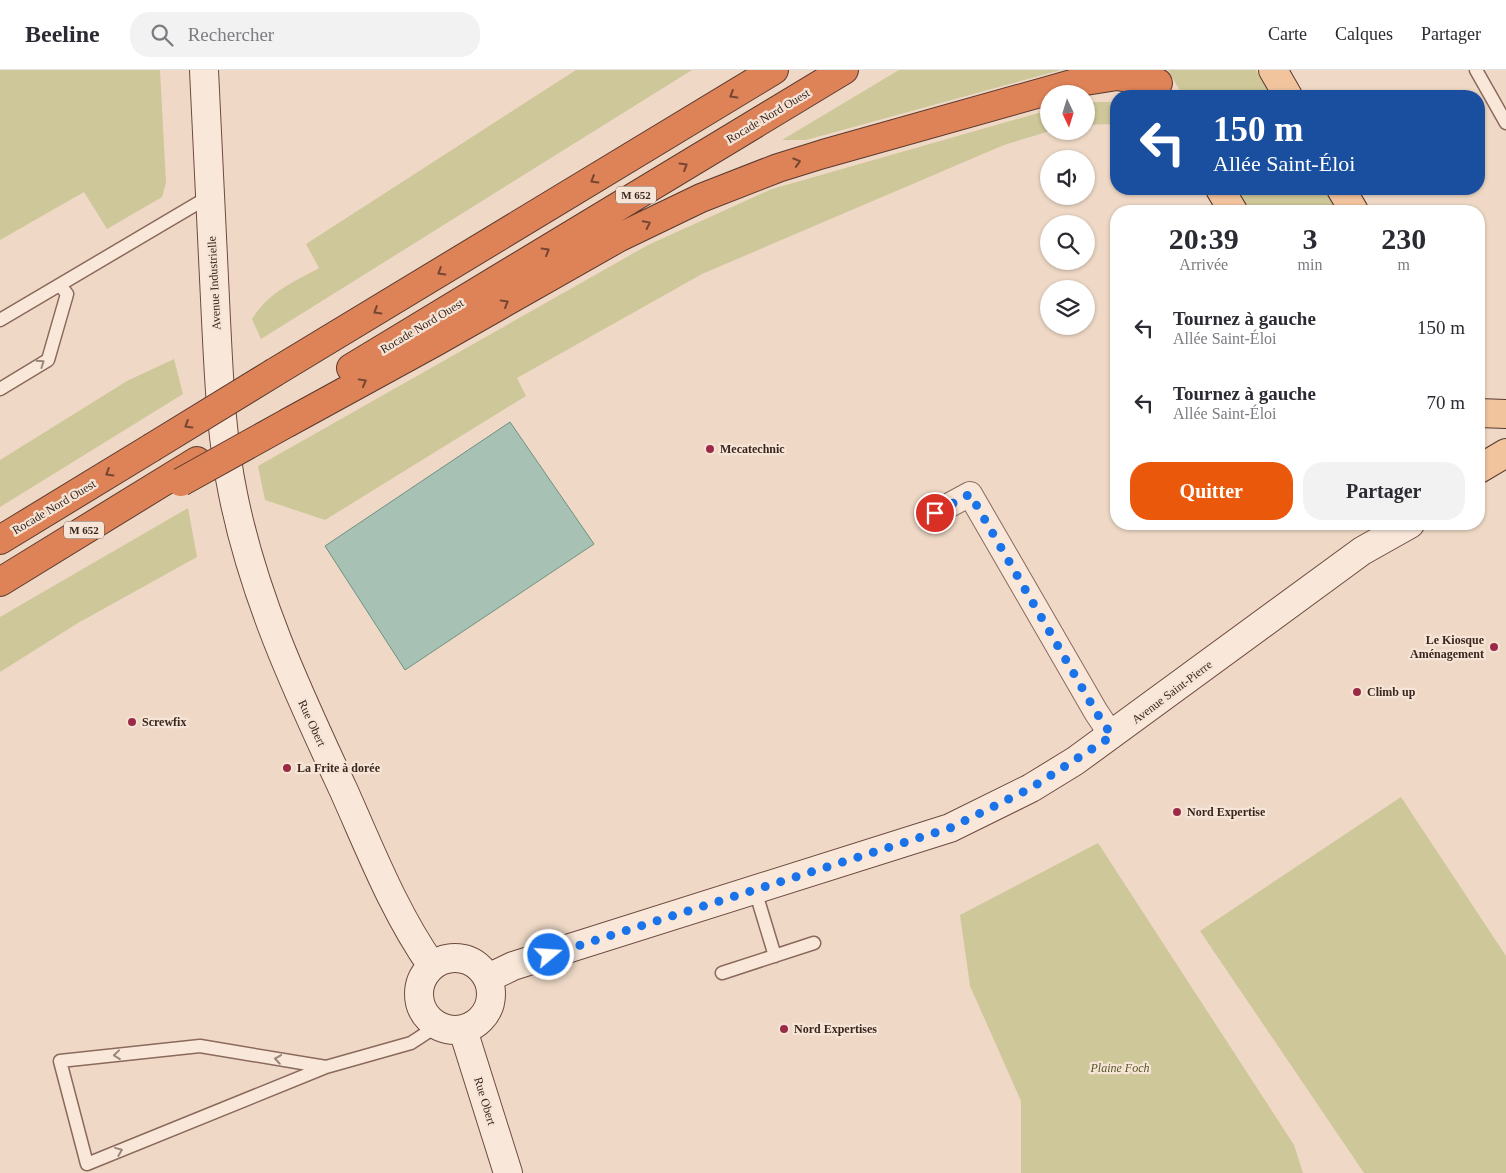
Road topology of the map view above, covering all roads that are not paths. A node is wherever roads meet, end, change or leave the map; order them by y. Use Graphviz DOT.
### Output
graph roads {
  1 [pos="204,70"];
  2 [pos="774,70"];
  3 [pos="844,70"];
  4 [pos="1273,70"];
  5 [pos="1476,70"];
  6 [pos="1158,83"];
  7 [pos="1285,90"];
  8 [pos="1506,123"];
  9 [pos="210,196"];
  10 [pos="60,285"];
  11 [pos="0,320"];
  12 [pos="0,388"];
  13 [pos="1485,413"];
  14 [pos="1506,414"];
  15 [pos="285,416"];
  16 [pos="1506,453"];
  17 [pos="1485,465"];
  18 [pos="233,495"];
  19 [pos="935,513"];
  20 [pos="1378,530"];
  21 [pos="1399,530"];
  22 [pos="0,540"];
  23 [pos="1362,551"];
  24 [pos="0,582"];
  25 [pos="1112,736"];
  26 [pos="755,890"];
  27 [pos="814,943"];
  28 [pos="775,956"];
  29 [pos="432,966"];
  30 [pos="722,973"];
  31 [pos="488,978"];
  32 [pos="450,1028"];
  33 [pos="326,1067"];
  34 [pos="90,1168"];
  35 [pos="508,1173"];
  1 -- 9 [label="street, Avenue Industrielle"];
  2 -- 22 [label="highway, Rocade Nord Ouest / M 652, one-way, bridge"];
  15 -- 3 [label="highway, Rocade Nord Ouest / M 652, one-way"];
  4 -- 7 [label="main road"];
  5 -- 8 [label="lane"];
  15 -- 6 [label="highway, one-way"];
  9 -- 10 [label="lane"];
  9 -- 18 [label="street, Avenue Industrielle"];
  10 -- 11 [label="lane"];
  12 -- 10 [label="lane, one-way"];
  13 -- 14 [label="main road"];
  15 -- 24 [label="highway, M 652, bridge"];
  16 -- 17 [label="main road"];
  18 -- 29 [label="street, Rue Obert"];
  19 -- 25 [label="street"];
  20 -- 23 [label="street, Avenue Saint-Pierre"];
  21 -- 23 [label="street, Avenue Saint-Pierre"];
  23 -- 25 [label="street, Avenue Saint-Pierre"];
  25 -- 26 [label="street, Avenue Saint-Pierre"];
  26 -- 28 [label="lane"];
  26 -- 31 [label="street, Avenue Saint-Pierre"];
  27 -- 28 [label="lane"];
  28 -- 30 [label="lane"];
  29 -- 31 [label="street"];
  29 -- 32 [label="street"];
  31 -- 32 [label="street"];
  32 -- 33 [label="lane"];
  32 -- 35 [label="street, Rue Obert"];
  34 -- 33 [label="lane, one-way"];
  33 -- 34 [label="lane, one-way"];
}
